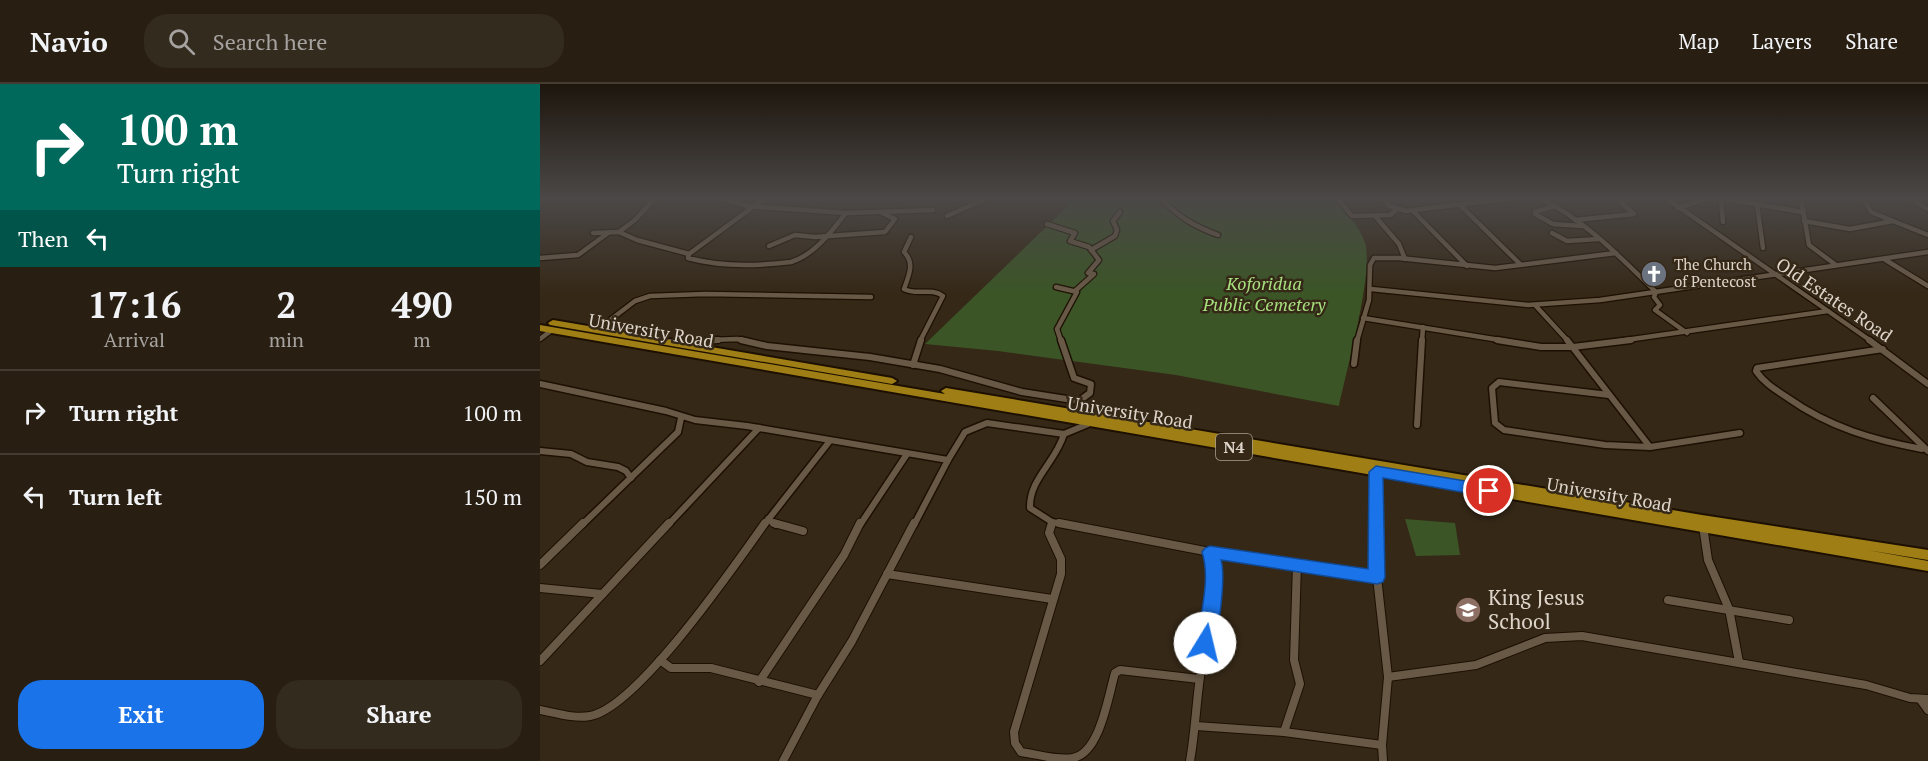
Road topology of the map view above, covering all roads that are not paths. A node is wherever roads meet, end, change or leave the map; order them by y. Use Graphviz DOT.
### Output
graph roads {
  1 [pos="622,230"];
  2 [pos="723,230"];
  3 [pos="830,230"];
  4 [pos="887,230"];
  5 [pos="1064,230"];
  6 [pos="1117,230"];
  7 [pos="1203,230"];
  8 [pos="1387,230"];
  9 [pos="1431,230"];
  10 [pos="1485,230"];
  11 [pos="1588,230"];
  12 [pos="1709,230"];
  13 [pos="1760,230"];
  14 [pos="1806,230"];
  15 [pos="619,232"];
  16 [pos="593,233"];
  17 [pos="608,233"];
  18 [pos="1552,233"];
  19 [pos="1218,235"];
  20 [pos="824,236"];
  21 [pos="911,237"];
  22 [pos="1599,238"];
  23 [pos="769,246"];
  24 [pos="1763,248"];
  25 [pos="1091,250"];
  26 [pos="1928,252"];
  27 [pos="1616,253"];
  28 [pos="689,254"];
  29 [pos="540,258"];
  30 [pos="1405,259"];
  31 [pos="1883,259"];
  32 [pos="1520,264"];
  33 [pos="1836,265"];
  34 [pos="1467,266"];
  35 [pos="1772,274"];
  36 [pos="1928,286"];
  37 [pos="1056,287"];
  38 [pos="1371,289"];
  39 [pos="1076,291"];
  40 [pos="1656,292"];
  41 [pos="872,297"];
  42 [pos="1535,305"];
  43 [pos="1828,311"];
  44 [pos="1364,318"];
  45 [pos="540,321"];
  46 [pos="1423,327"];
  47 [pos="540,328"];
  48 [pos="552,330"];
  49 [pos="597,330"];
  50 [pos="1687,333"];
  51 [pos="540,339"];
  52 [pos="670,342"];
  53 [pos="1573,347"];
  54 [pos="1883,349"];
  55 [pos="1354,364"];
  56 [pos="913,365"];
  57 [pos="540,384"];
  58 [pos="1928,384"];
  59 [pos="1609,395"];
  60 [pos="1873,398"];
  61 [pos="1079,406"];
  62 [pos="681,418"];
  63 [pos="1088,424"];
  64 [pos="1417,425"];
  65 [pos="759,428"];
  66 [pos="1740,433"];
  67 [pos="1064,435"];
  68 [pos="829,442"];
  69 [pos="1650,447"];
  70 [pos="1925,450"];
  71 [pos="540,452"];
  72 [pos="907,454"];
  73 [pos="948,460"];
  74 [pos="1376,472"];
  75 [pos="631,478"];
  76 [pos="768,519"];
  77 [pos="1052,522"];
  78 [pos="1703,524"];
  79 [pos="803,531"];
  80 [pos="1210,552"];
  81 [pos="1928,555"];
  82 [pos="1297,564"];
  83 [pos="540,565"];
  84 [pos="1928,566"];
  85 [pos="887,574"];
  86 [pos="1377,577"];
  87 [pos="540,588"];
  88 [pos="602,594"];
  89 [pos="1052,599"];
  90 [pos="1668,600"];
  91 [pos="1728,609"];
  92 [pos="1789,620"];
  93 [pos="660,660"];
  94 [pos="540,661"];
  95 [pos="1739,662"];
  96 [pos="1388,677"];
  97 [pos="1199,679"];
  98 [pos="759,682"];
  99 [pos="818,695"];
  100 [pos="1924,699"];
  101 [pos="540,710"];
  102 [pos="1928,710"];
  103 [pos="1196,726"];
  104 [pos="1284,732"];
  105 [pos="1382,745"];
  106 [pos="783,761"];
  107 [pos="1190,761"];
  108 [pos="1383,761"];
  1 -- 15 [label="street"];
  2 -- 28 [label="street"];
  3 -- 20 [label="street"];
  4 -- 20 [label="street"];
  5 -- 25 [label="street"];
  6 -- 25 [label="street"];
  7 -- 19 [label="street"];
  8 -- 30 [label="street"];
  9 -- 34 [label="street"];
  10 -- 32 [label="street"];
  11 -- 22 [label="street"];
  12 -- 35 [label="street, Old Estates Road"];
  13 -- 24 [label="street"];
  14 -- 33 [label="street"];
  15 -- 17 [label="street"];
  15 -- 28 [label="street"];
  16 -- 17 [label="street"];
  17 -- 29 [label="street"];
  18 -- 22 [label="street"];
  20 -- 23 [label="street"];
  20 -- 28 [label="street"];
  21 -- 56 [label="street"];
  22 -- 27 [label="street"];
  25 -- 39 [label="street"];
  26 -- 31 [label="street"];
  27 -- 32 [label="street"];
  27 -- 40 [label="street"];
  30 -- 34 [label="street"];
  30 -- 38 [label="street"];
  31 -- 33 [label="street"];
  31 -- 36 [label="street"];
  32 -- 34 [label="street"];
  33 -- 35 [label="street"];
  35 -- 40 [label="street"];
  35 -- 43 [label="street, Old Estates Road"];
  37 -- 39 [label="street"];
  38 -- 42 [label="street"];
  38 -- 44 [label="street"];
  39 -- 61 [label="street"];
  40 -- 42 [label="street"];
  40 -- 50 [label="street"];
  41 -- 49 [label="street"];
  42 -- 53 [label="street"];
  43 -- 50 [label="street"];
  43 -- 54 [label="street, Old Estates Road"];
  44 -- 46 [label="street"];
  44 -- 55 [label="street"];
  45 -- 49 [label="highway, University Road / N4"];
  46 -- 53 [label="street"];
  46 -- 64 [label="street"];
  47 -- 48 [label="highway, University Road / N4"];
  48 -- 51 [label="street"];
  48 -- 63 [label="highway, University Road / N4"];
  49 -- 52 [label="highway, University Road / N4"];
  50 -- 53 [label="street"];
  52 -- 56 [label="street"];
  52 -- 61 [label="highway, University Road / N4"];
  53 -- 59 [label="street"];
  54 -- 58 [label="street, Old Estates Road"];
  54 -- 70 [label="street"];
  56 -- 61 [label="street"];
  57 -- 62 [label="street"];
  59 -- 69 [label="street"];
  59 -- 69 [label="street"];
  60 -- 70 [label="street"];
  61 -- 78 [label="highway, University Road / N4"];
  62 -- 65 [label="street"];
  62 -- 75 [label="street"];
  63 -- 67 [label="street"];
  63 -- 74 [label="highway, University Road / N4"];
  65 -- 68 [label="street"];
  65 -- 88 [label="street"];
  66 -- 69 [label="street"];
  67 -- 73 [label="street"];
  67 -- 77 [label="street"];
  68 -- 72 [label="street"];
  68 -- 76 [label="street"];
  71 -- 75 [label="street"];
  72 -- 73 [label="street"];
  72 -- 98 [label="street"];
  73 -- 85 [label="street"];
  74 -- 78 [label="highway, University Road / N4"];
  74 -- 86 [label="street"];
  75 -- 83 [label="street"];
  76 -- 79 [label="street"];
  76 -- 93 [label="street"];
  77 -- 80 [label="street"];
  77 -- 89 [label="street"];
  78 -- 81 [label="highway, University Road / N4"];
  78 -- 84 [label="highway, University Road / N4"];
  78 -- 91 [label="street"];
  80 -- 82 [label="street"];
  80 -- 97 [label="street"];
  82 -- 86 [label="street"];
  82 -- 104 [label="street"];
  85 -- 89 [label="street"];
  85 -- 99 [label="street"];
  86 -- 96 [label="street"];
  87 -- 88 [label="street"];
  88 -- 94 [label="street"];
  89 -- 97 [label="street"];
  90 -- 91 [label="street"];
  91 -- 92 [label="street"];
  91 -- 95 [label="street"];
  93 -- 98 [label="street"];
  93 -- 101 [label="street"];
  95 -- 96 [label="street"];
  95 -- 100 [label="street"];
  96 -- 105 [label="street"];
  97 -- 103 [label="street"];
  98 -- 99 [label="street"];
  99 -- 106 [label="street"];
  100 -- 102 [label="street"];
  103 -- 104 [label="street"];
  103 -- 107 [label="street"];
  104 -- 105 [label="street"];
  105 -- 108 [label="street"];
}
